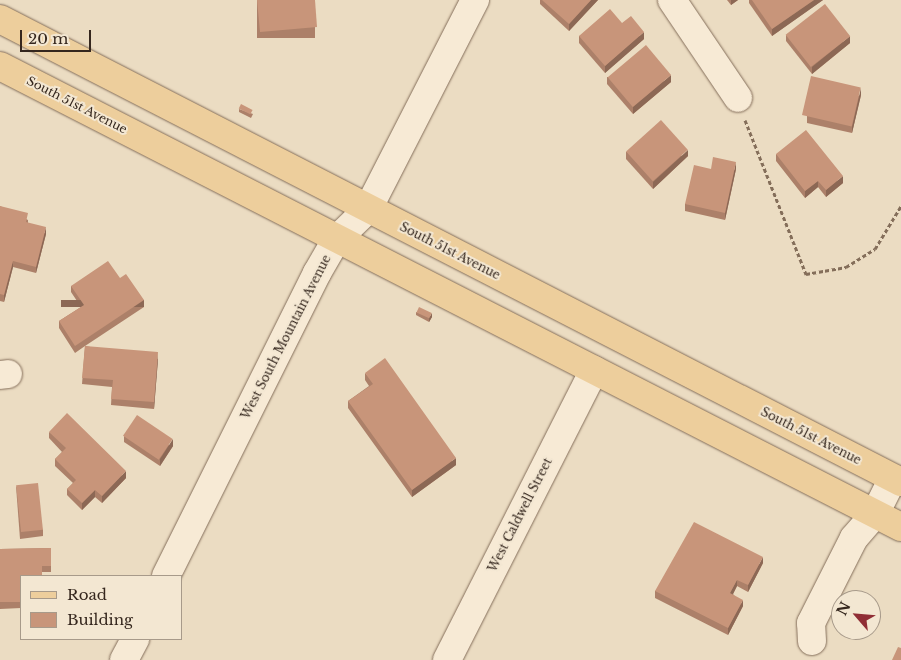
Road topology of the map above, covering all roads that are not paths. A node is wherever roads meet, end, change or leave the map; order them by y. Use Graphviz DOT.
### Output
graph roads {
  1 [pos="475,0"];
  2 [pos="672,0"];
  3 [pos="0,19"];
  4 [pos="0,66"];
  5 [pos="738,98"];
  6 [pos="368,209"];
  7 [pos="337,240"];
  8 [pos="594,370"];
  9 [pos="897,480"];
  10 [pos="875,514"];
  11 [pos="901,527"];
  12 [pos="167,575"];
  13 [pos="841,590"];
  14 [pos="831,618"];
  15 [pos="134,640"];
  16 [pos="808,651"];
  17 [pos="124,660"];
  18 [pos="447,660"];
  1 -- 6 [label="street, West South Mountain Avenue"];
  2 -- 5 [label="street"];
  3 -- 6 [label="main road, South 51st Avenue"];
  4 -- 7 [label="main road, South 51st Avenue"];
  6 -- 7 [label="street, West South Mountain Avenue"];
  6 -- 9 [label="main road, South 51st Avenue"];
  7 -- 8 [label="main road, South 51st Avenue"];
  7 -- 12 [label="street, West South Mountain Avenue"];
  8 -- 10 [label="main road, South 51st Avenue"];
  8 -- 18 [label="street, West Caldwell Street"];
  9 -- 10 [label="street"];
  10 -- 11 [label="main road, South 51st Avenue"];
  10 -- 13 [label="street"];
  14 -- 16 [label="street"];
  15 -- 17 [label="street"];
}
